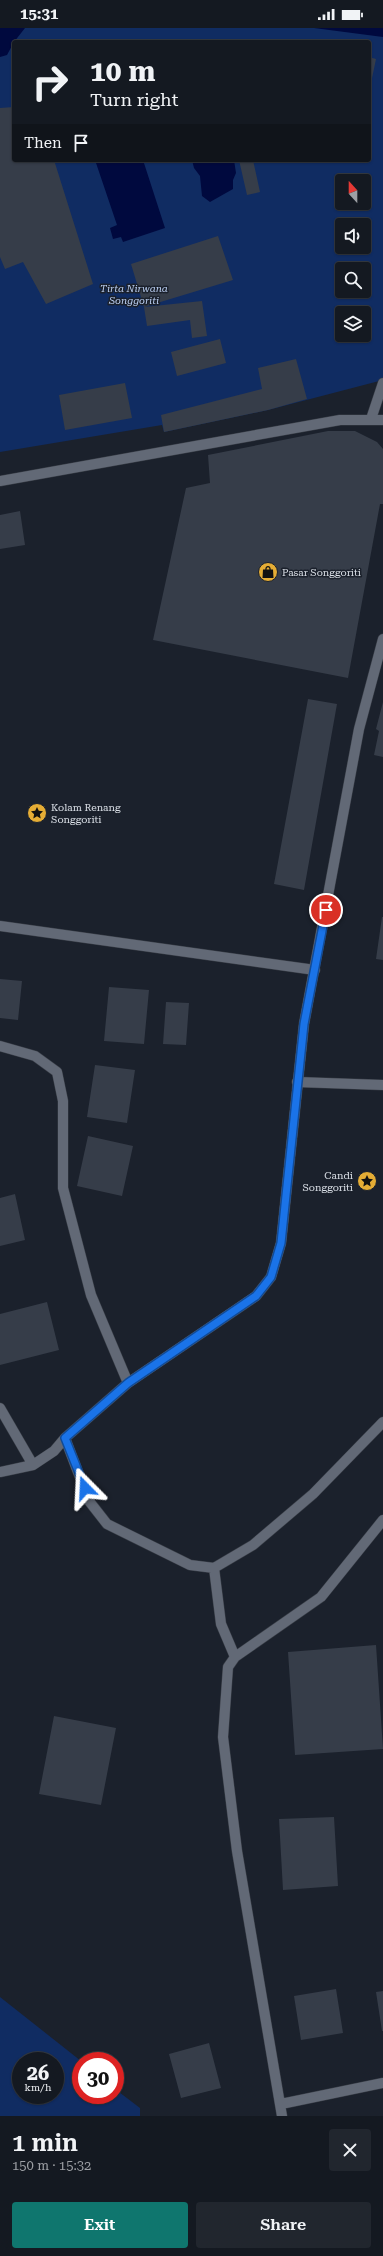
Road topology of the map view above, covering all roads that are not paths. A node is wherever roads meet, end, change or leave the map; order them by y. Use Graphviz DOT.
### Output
graph roads {
  1 [pos="383,382"];
  2 [pos="371,419"];
  3 [pos="383,420"];
  4 [pos="0,481"];
  5 [pos="383,640"];
  6 [pos="0,926"];
  7 [pos="314,970"];
  8 [pos="0,1046"];
  9 [pos="297,1082"];
  10 [pos="383,1085"];
  11 [pos="128,1383"];
  12 [pos="0,1408"];
  13 [pos="383,1422"];
  14 [pos="65,1438"];
  15 [pos="33,1465"];
  16 [pos="0,1472"];
  17 [pos="383,1520"];
  18 [pos="214,1568"];
  19 [pos="235,1657"];
  20 [pos="383,2083"];
  21 [pos="281,2104"];
  22 [pos="282,2116"];
  1 -- 2 [label="street"];
  2 -- 3 [label="street"];
  2 -- 4 [label="street"];
  5 -- 7 [label="street"];
  6 -- 7 [label="street"];
  7 -- 9 [label="street"];
  8 -- 11 [label="street"];
  9 -- 10 [label="street"];
  9 -- 11 [label="street"];
  11 -- 14 [label="street"];
  12 -- 15 [label="street"];
  13 -- 18 [label="street"];
  14 -- 15 [label="street"];
  14 -- 18 [label="street"];
  15 -- 16 [label="street"];
  17 -- 19 [label="street"];
  18 -- 19 [label="street"];
  19 -- 21 [label="street"];
  20 -- 21 [label="street"];
  21 -- 22 [label="street"];
}
